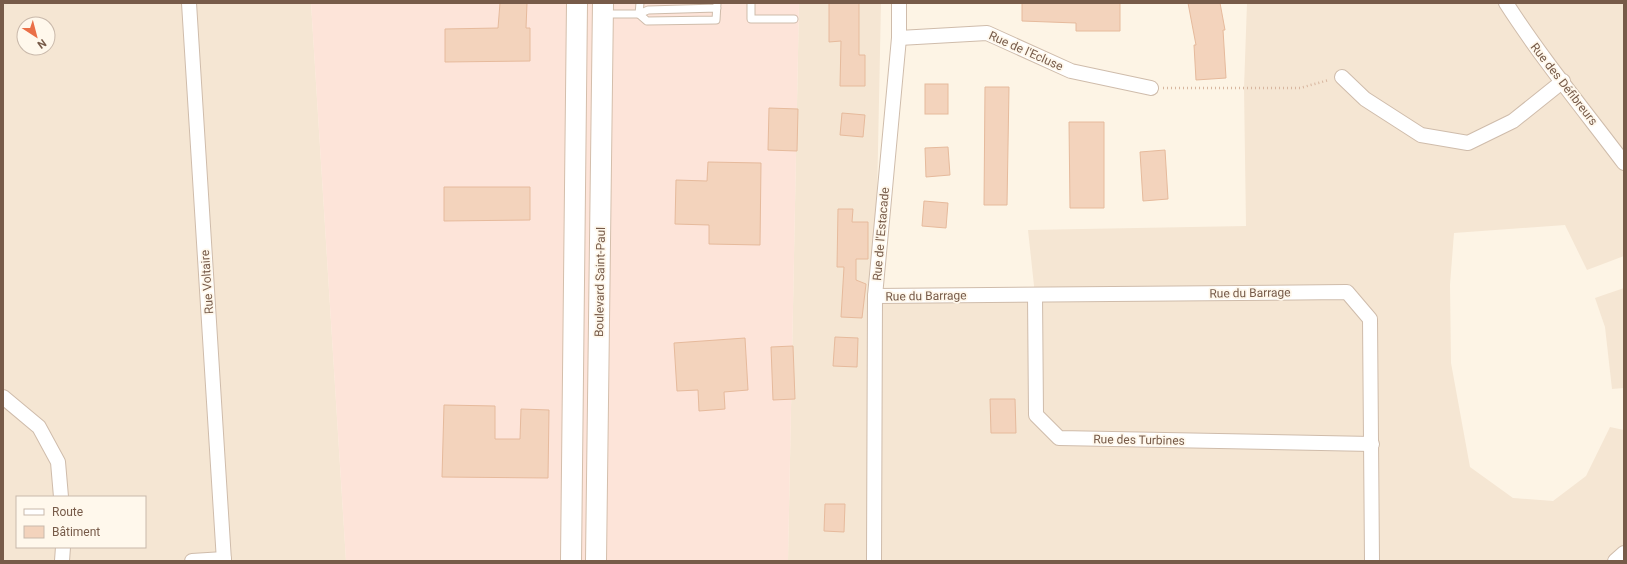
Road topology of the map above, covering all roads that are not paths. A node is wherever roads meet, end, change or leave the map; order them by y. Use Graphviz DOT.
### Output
graph roads {
  1 [pos="189,3"];
  2 [pos="577,3"];
  3 [pos="640,3"];
  4 [pos="751,3"];
  5 [pos="899,3"];
  6 [pos="1506,3"];
  7 [pos="717,6"];
  8 [pos="603,9"];
  9 [pos="639,14"];
  10 [pos="794,19"];
  11 [pos="899,38"];
  12 [pos="1342,76"];
  13 [pos="1563,81"];
  14 [pos="1151,88"];
  15 [pos="1624,163"];
  16 [pos="1035,295"];
  17 [pos="875,296"];
  18 [pos="3,397"];
  19 [pos="1372,444"];
  20 [pos="61,496"];
  21 [pos="62,548"];
  22 [pos="1624,553"];
  23 [pos="224,560"];
  24 [pos="62,561"];
  25 [pos="192,561"];
  26 [pos="571,561"];
  27 [pos="596,561"];
  28 [pos="874,561"];
  29 [pos="1372,561"];
  30 [pos="1615,561"];
  1 -- 23 [label="street, Rue Voltaire"];
  2 -- 26 [label="main road"];
  3 -- 9 [label="lane"];
  4 -- 10 [label="lane"];
  5 -- 11 [label="street, Rue de l'Estacade"];
  6 -- 13 [label="street, Rue des Défibreurs"];
  7 -- 9 [label="lane"];
  7 -- 9 [label="lane"];
  8 -- 9 [label="lane"];
  8 -- 27 [label="main road, Boulevard Saint-Paul"];
  11 -- 14 [label="street, Rue de l'Ecluse"];
  11 -- 17 [label="street, Rue de l'Estacade"];
  12 -- 13 [label="street"];
  13 -- 15 [label="street, Rue des Défibreurs"];
  16 -- 17 [label="street, Rue du Barrage"];
  16 -- 19 [label="street, Rue des Turbines"];
  16 -- 19 [label="street, Rue du Barrage"];
  17 -- 28 [label="street, Rue de l'Estacade"];
  18 -- 20 [label="street"];
  19 -- 29 [label="street, Rue du Barrage"];
  21 -- 24 [label="street"];
  22 -- 30 [label="street"];
  23 -- 25 [label="street"];
}
